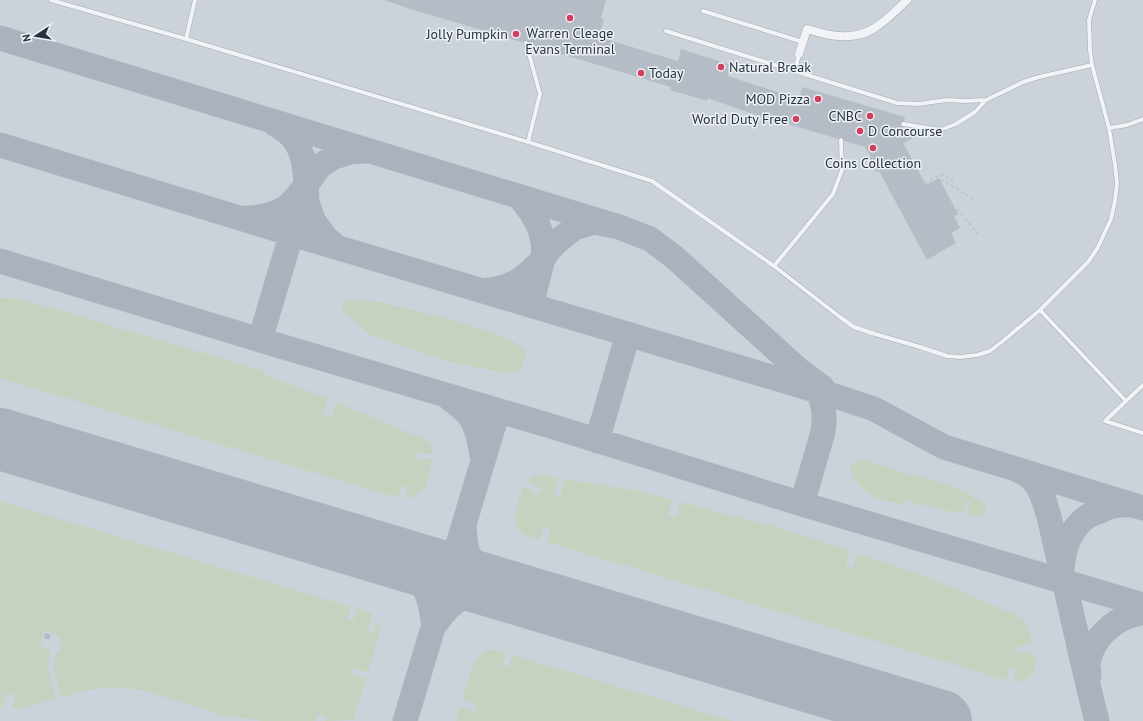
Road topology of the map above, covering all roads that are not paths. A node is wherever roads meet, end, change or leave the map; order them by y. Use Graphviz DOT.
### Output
graph roads {
  1 [pos="51,0"];
  2 [pos="195,0"];
  3 [pos="906,0"];
  4 [pos="1095,0"];
  5 [pos="703,11"];
  6 [pos="666,31"];
  7 [pos="186,39"];
  8 [pos="803,42"];
  9 [pos="526,43"];
  10 [pos="799,54"];
  11 [pos="1092,65"];
  12 [pos="795,71"];
  13 [pos="986,100"];
  14 [pos="1143,119"];
  15 [pos="903,124"];
  16 [pos="1109,128"];
  17 [pos="841,140"];
  18 [pos="528,142"];
  19 [pos="774,266"];
  20 [pos="1040,310"];
  21 [pos="1143,385"];
  22 [pos="1126,400"];
  23 [pos="1143,433"];
  1 -- 7 [label="lane"];
  2 -- 7 [label="lane"];
  3 -- 8 [label="street"];
  4 -- 11 [label="lane"];
  5 -- 8 [label="lane"];
  6 -- 12 [label="lane"];
  7 -- 18 [label="lane"];
  8 -- 10 [label="street"];
  9 -- 18 [label="lane"];
  10 -- 12 [label="lane"];
  11 -- 13 [label="lane"];
  11 -- 16 [label="lane"];
  12 -- 13 [label="lane"];
  13 -- 15 [label="lane"];
  14 -- 16 [label="lane"];
  16 -- 20 [label="lane"];
  17 -- 19 [label="lane"];
  18 -- 19 [label="lane"];
  19 -- 20 [label="lane"];
  20 -- 22 [label="lane"];
  21 -- 22 [label="lane"];
  22 -- 23 [label="lane"];
}
